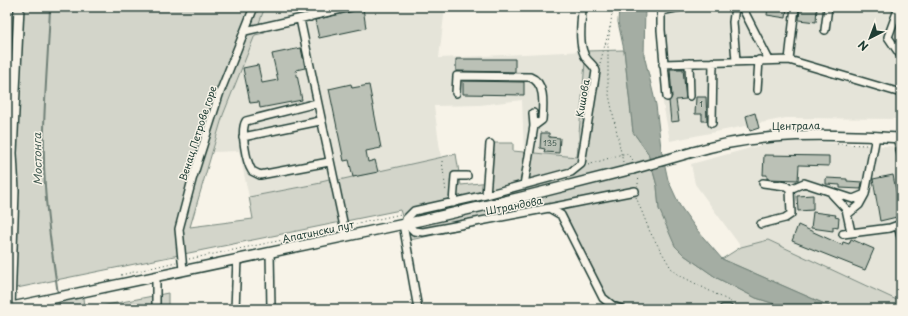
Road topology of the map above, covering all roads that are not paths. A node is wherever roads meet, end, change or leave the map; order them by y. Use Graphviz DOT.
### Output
graph roads {
  1 [pos="20,7"];
  2 [pos="254,7"];
  3 [pos="313,7"];
  4 [pos="351,7"];
  5 [pos="582,7"];
  6 [pos="680,7"];
  7 [pos="735,7"];
  8 [pos="742,7"];
  9 [pos="795,7"];
  10 [pos="828,7"];
  11 [pos="898,7"];
  12 [pos="661,9"];
  13 [pos="310,17"];
  14 [pos="300,19"];
  15 [pos="825,30"];
  16 [pos="245,31"];
  17 [pos="901,56"];
  18 [pos="759,60"];
  19 [pos="769,60"];
  20 [pos="789,60"];
  21 [pos="736,61"];
  22 [pos="714,62"];
  23 [pos="689,63"];
  24 [pos="663,64"];
  25 [pos="757,90"];
  26 [pos="456,93"];
  27 [pos="901,93"];
  28 [pos="690,96"];
  29 [pos="667,97"];
  30 [pos="317,102"];
  31 [pos="534,113"];
  32 [pos="320,121"];
  33 [pos="712,123"];
  34 [pos="534,126"];
  35 [pos="244,137"];
  36 [pos="899,137"];
  37 [pos="875,140"];
  38 [pos="490,144"];
  39 [pos="12,153"];
  40 [pos="901,154"];
  41 [pos="329,162"];
  42 [pos="633,169"];
  43 [pos="467,176"];
  44 [pos="7,182"];
  45 [pos="763,183"];
  46 [pos="524,185"];
  47 [pos="790,189"];
  48 [pos="635,191"];
  49 [pos="829,192"];
  50 [pos="865,194"];
  51 [pos="486,195"];
  52 [pos="450,204"];
  53 [pos="549,208"];
  54 [pos="848,214"];
  55 [pos="404,224"];
  56 [pos="761,224"];
  57 [pos="899,225"];
  58 [pos="345,231"];
  59 [pos="851,232"];
  60 [pos="843,234"];
  61 [pos="901,237"];
  62 [pos="270,252"];
  63 [pos="237,259"];
  64 [pos="182,265"];
  65 [pos="156,277"];
  66 [pos="10,287"];
  67 [pos="32,303"];
  68 [pos="9,308"];
  69 [pos="156,309"];
  70 [pos="235,309"];
  71 [pos="271,309"];
  72 [pos="418,309"];
  73 [pos="620,309"];
  74 [pos="723,309"];
  75 [pos="729,309"];
  1 -- 39 [label="main road"];
  2 -- 16 [label="street, Венац Петрове горе"];
  3 -- 13 [label="street"];
  4 -- 13 [label="street"];
  5 -- 46 [label="street, Кишова"];
  6 -- 12 [label="street"];
  7 -- 21 [label="street"];
  8 -- 19 [label="street"];
  9 -- 20 [label="street"];
  10 -- 15 [label="street"];
  11 -- 17 [label="street"];
  12 -- 24 [label="street"];
  13 -- 14 [label="street"];
  14 -- 16 [label="street"];
  14 -- 30 [label="street"];
  16 -- 64 [label="street, Венац Петрове горе"];
  18 -- 19 [label="street"];
  18 -- 21 [label="street"];
  18 -- 25 [label="street"];
  19 -- 20 [label="street"];
  20 -- 27 [label="street"];
  21 -- 22 [label="street"];
  22 -- 23 [label="street"];
  22 -- 33 [label="street"];
  23 -- 24 [label="street"];
  23 -- 28 [label="street"];
  24 -- 29 [label="street"];
  26 -- 34 [label="street"];
  30 -- 32 [label="street"];
  30 -- 35 [label="street"];
  31 -- 34 [label="street"];
  32 -- 35 [label="street"];
  32 -- 41 [label="street"];
  34 -- 46 [label="street"];
  35 -- 41 [label="street"];
  36 -- 37 [label="main road, Централа"];
  36 -- 40 [label="street"];
  37 -- 42 [label="main road, Централа, bridge"];
  37 -- 50 [label="street"];
  38 -- 51 [label="street"];
  39 -- 44 [label="main road"];
  39 -- 66 [label="main road"];
  41 -- 58 [label="street"];
  42 -- 55 [label="main road, Апатински пут"];
  43 -- 52 [label="street"];
  45 -- 47 [label="street"];
  46 -- 51 [label="street"];
  47 -- 49 [label="street"];
  47 -- 56 [label="street"];
  48 -- 53 [label="street"];
  49 -- 50 [label="street"];
  49 -- 54 [label="street"];
  50 -- 54 [label="street"];
  51 -- 52 [label="street"];
  52 -- 55 [label="street"];
  53 -- 55 [label="street, Штрандова"];
  53 -- 73 [label="street, Штрандова"];
  54 -- 59 [label="street"];
  55 -- 58 [label="main road, Апатински пут"];
  55 -- 72 [label="street"];
  57 -- 59 [label="street"];
  57 -- 61 [label="street"];
  58 -- 62 [label="main road, Апатински пут"];
  59 -- 60 [label="street"];
  62 -- 63 [label="main road, Апатински пут"];
  62 -- 71 [label="street"];
  63 -- 64 [label="main road, Апатински пут"];
  63 -- 70 [label="street"];
  64 -- 65 [label="main road, Апатински пут"];
  65 -- 67 [label="main road, Апатински пут"];
  65 -- 69 [label="street"];
  66 -- 67 [label="main road"];
  66 -- 68 [label="main road"];
  67 -- 68 [label="main road, Апатински пут"];
  74 -- 75 [label="street"];
}
